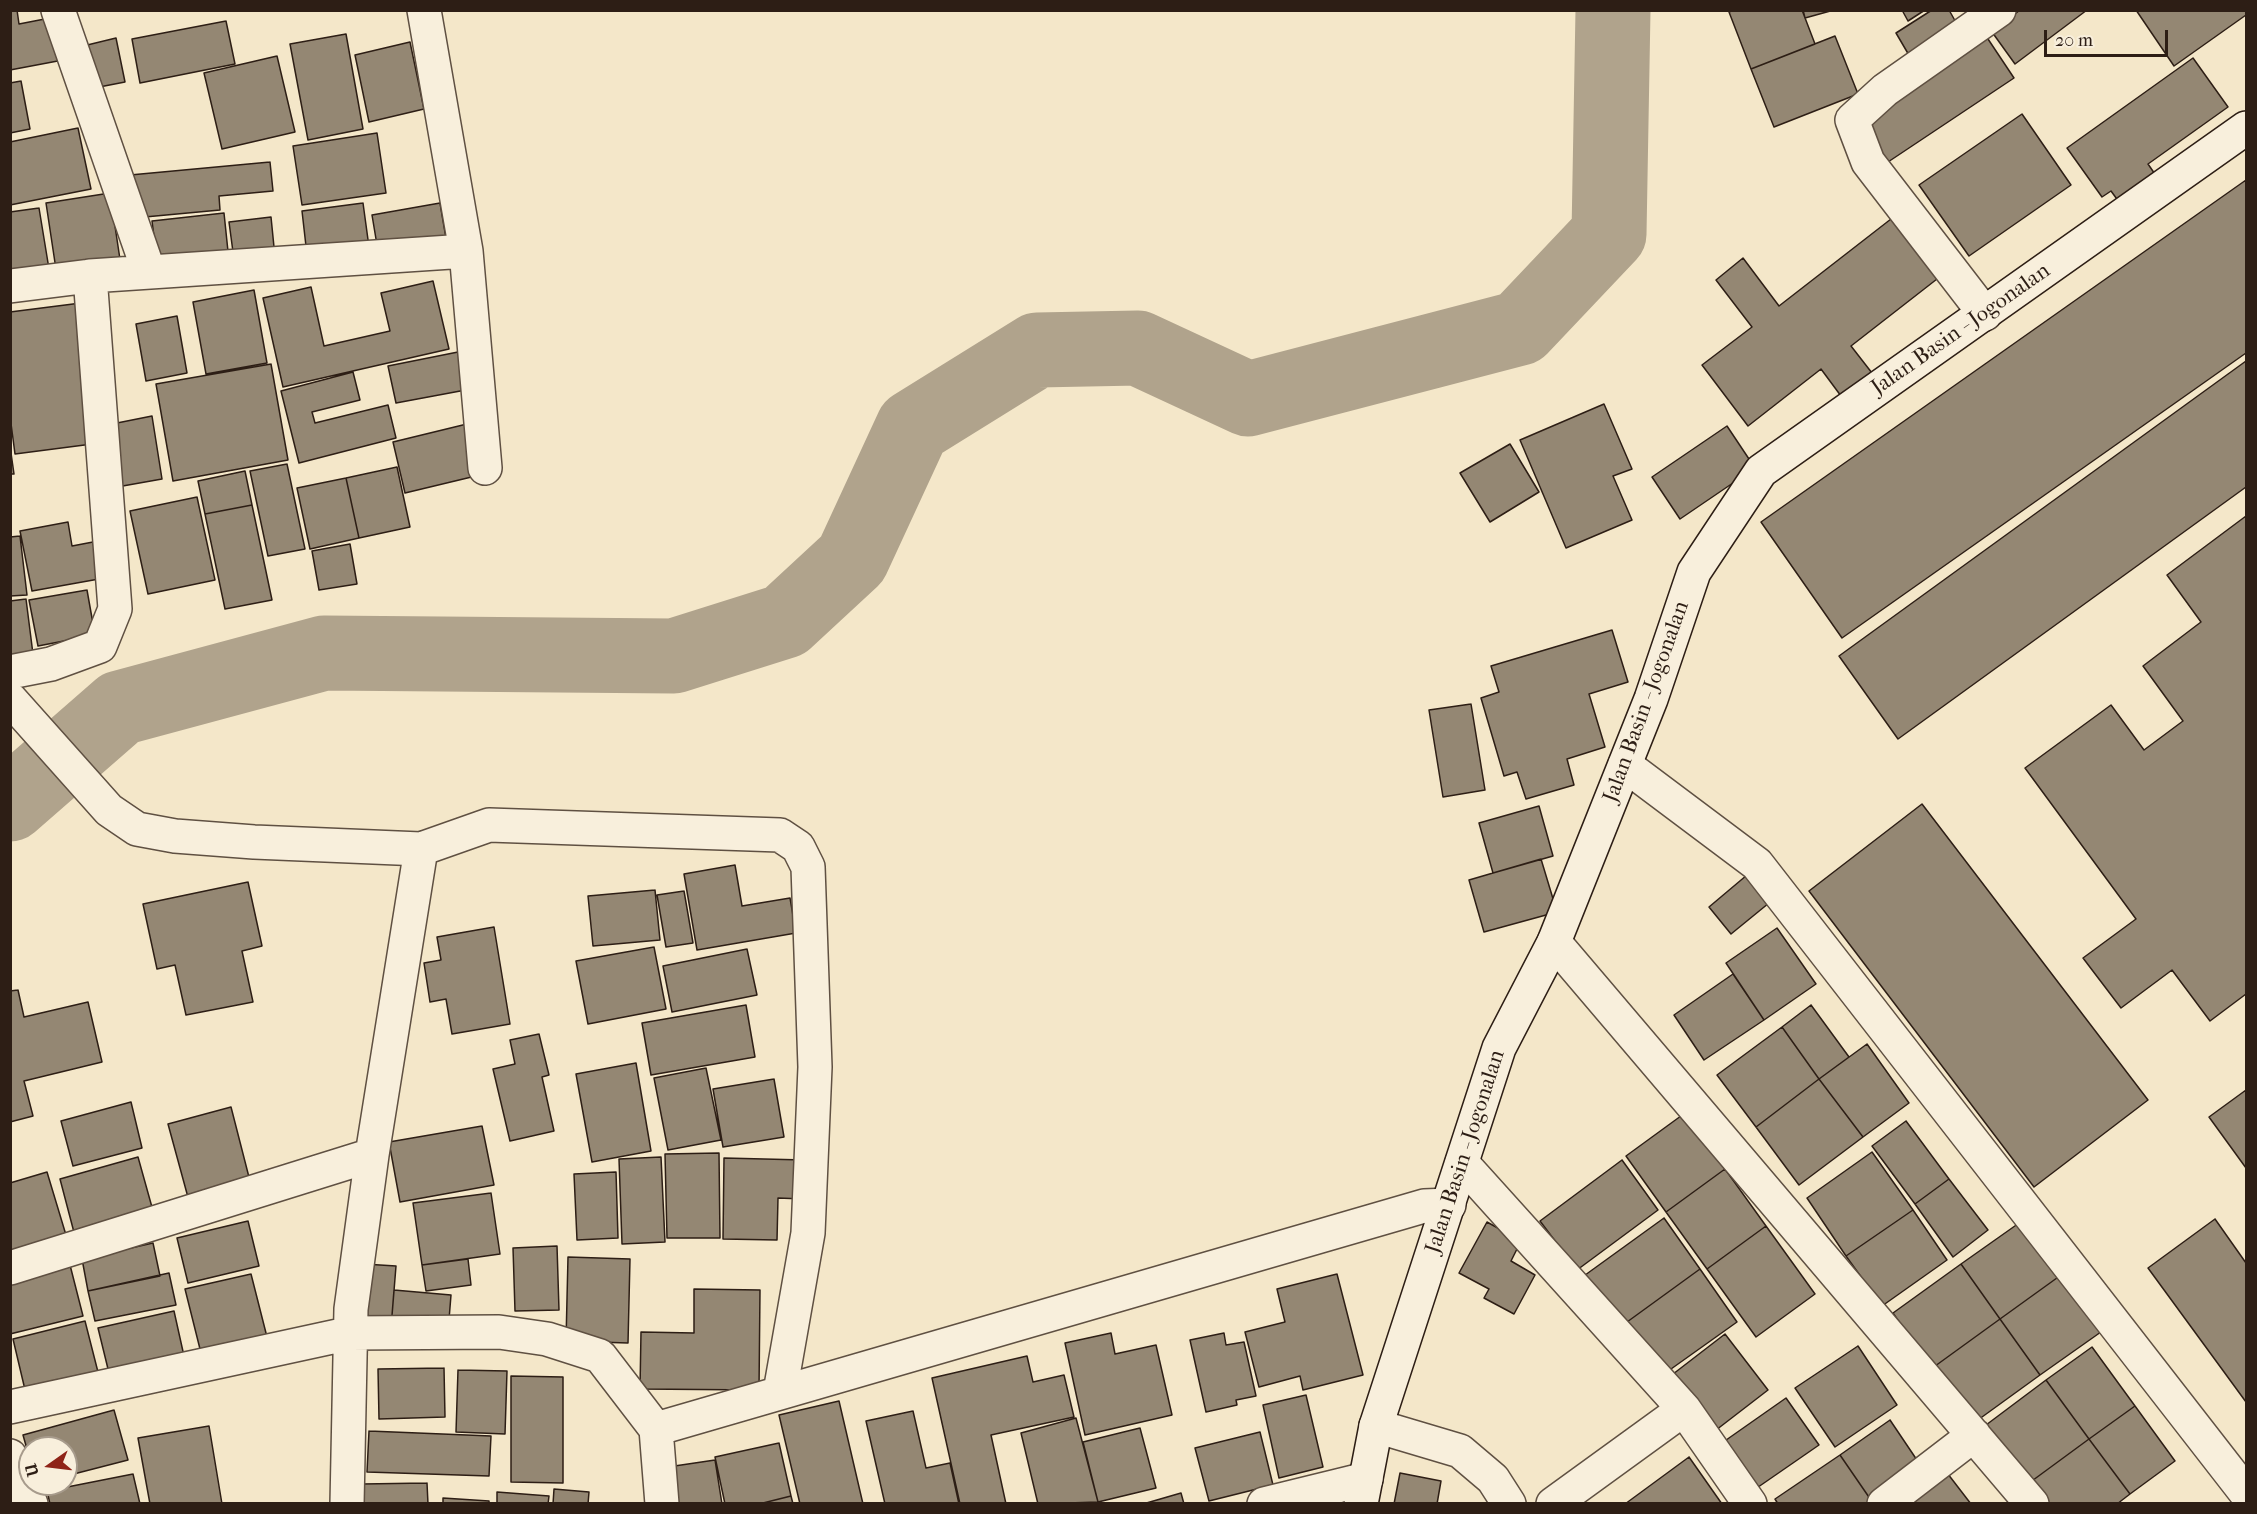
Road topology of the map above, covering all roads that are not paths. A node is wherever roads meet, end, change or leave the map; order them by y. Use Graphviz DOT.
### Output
graph roads {
  1 [pos="58,10"];
  2 [pos="424,10"];
  3 [pos="1999,10"];
  4 [pos="2247,128"];
  5 [pos="466,250"];
  6 [pos="149,272"];
  7 [pos="90,276"];
  8 [pos="10,286"];
  9 [pos="1985,314"];
  10 [pos="485,468"];
  11 [pos="10,672"];
  12 [pos="14,705"];
  13 [pos="1624,765"];
  14 [pos="421,849"];
  15 [pos="1554,942"];
  16 [pos="372,1155"];
  17 [pos="1462,1163"];
  18 [pos="1436,1206"];
  19 [pos="10,1268"];
  20 [pos="351,1333"];
  21 [pos="780,1392"];
  22 [pos="10,1407"];
  23 [pos="1684,1409"];
  24 [pos="1376,1426"];
  25 [pos="656,1429"];
  26 [pos="1974,1435"];
  27 [pos="10,1456"];
  28 [pos="1364,1491"];
  29 [pos="2247,1493"];
  30 [pos="31,1503"];
  31 [pos="347,1503"];
  32 [pos="662,1503"];
  33 [pos="1264,1503"];
  34 [pos="1509,1503"];
  35 [pos="1553,1503"];
  36 [pos="1750,1503"];
  37 [pos="1884,1503"];
  38 [pos="2032,1503"];
  1 -- 6 [label="street"];
  2 -- 5 [label="street"];
  3 -- 9 [label="street"];
  4 -- 9 [label="street, Jalan Basin - Jogonalan"];
  5 -- 6 [label="street"];
  5 -- 10 [label="street"];
  6 -- 7 [label="street"];
  7 -- 8 [label="street"];
  7 -- 11 [label="street"];
  9 -- 13 [label="street, Jalan Basin - Jogonalan"];
  12 -- 14 [label="street"];
  13 -- 15 [label="street, Jalan Basin - Jogonalan"];
  13 -- 29 [label="street"];
  14 -- 16 [label="street"];
  14 -- 21 [label="street"];
  15 -- 17 [label="street, Jalan Basin - Jogonalan"];
  15 -- 26 [label="street"];
  16 -- 19 [label="street"];
  16 -- 20 [label="street"];
  17 -- 18 [label="street, Jalan Basin - Jogonalan"];
  17 -- 23 [label="street"];
  18 -- 21 [label="street"];
  18 -- 24 [label="street, Jalan Basin - Jogonalan"];
  20 -- 22 [label="street"];
  20 -- 25 [label="street"];
  20 -- 31 [label="street"];
  21 -- 25 [label="street"];
  23 -- 35 [label="street"];
  23 -- 36 [label="street"];
  24 -- 28 [label="street, Jalan Basin - Jogonalan"];
  24 -- 34 [label="street"];
  25 -- 32 [label="street"];
  26 -- 37 [label="street"];
  26 -- 38 [label="street"];
  27 -- 30 [label="street"];
  28 -- 33 [label="street"];
}
